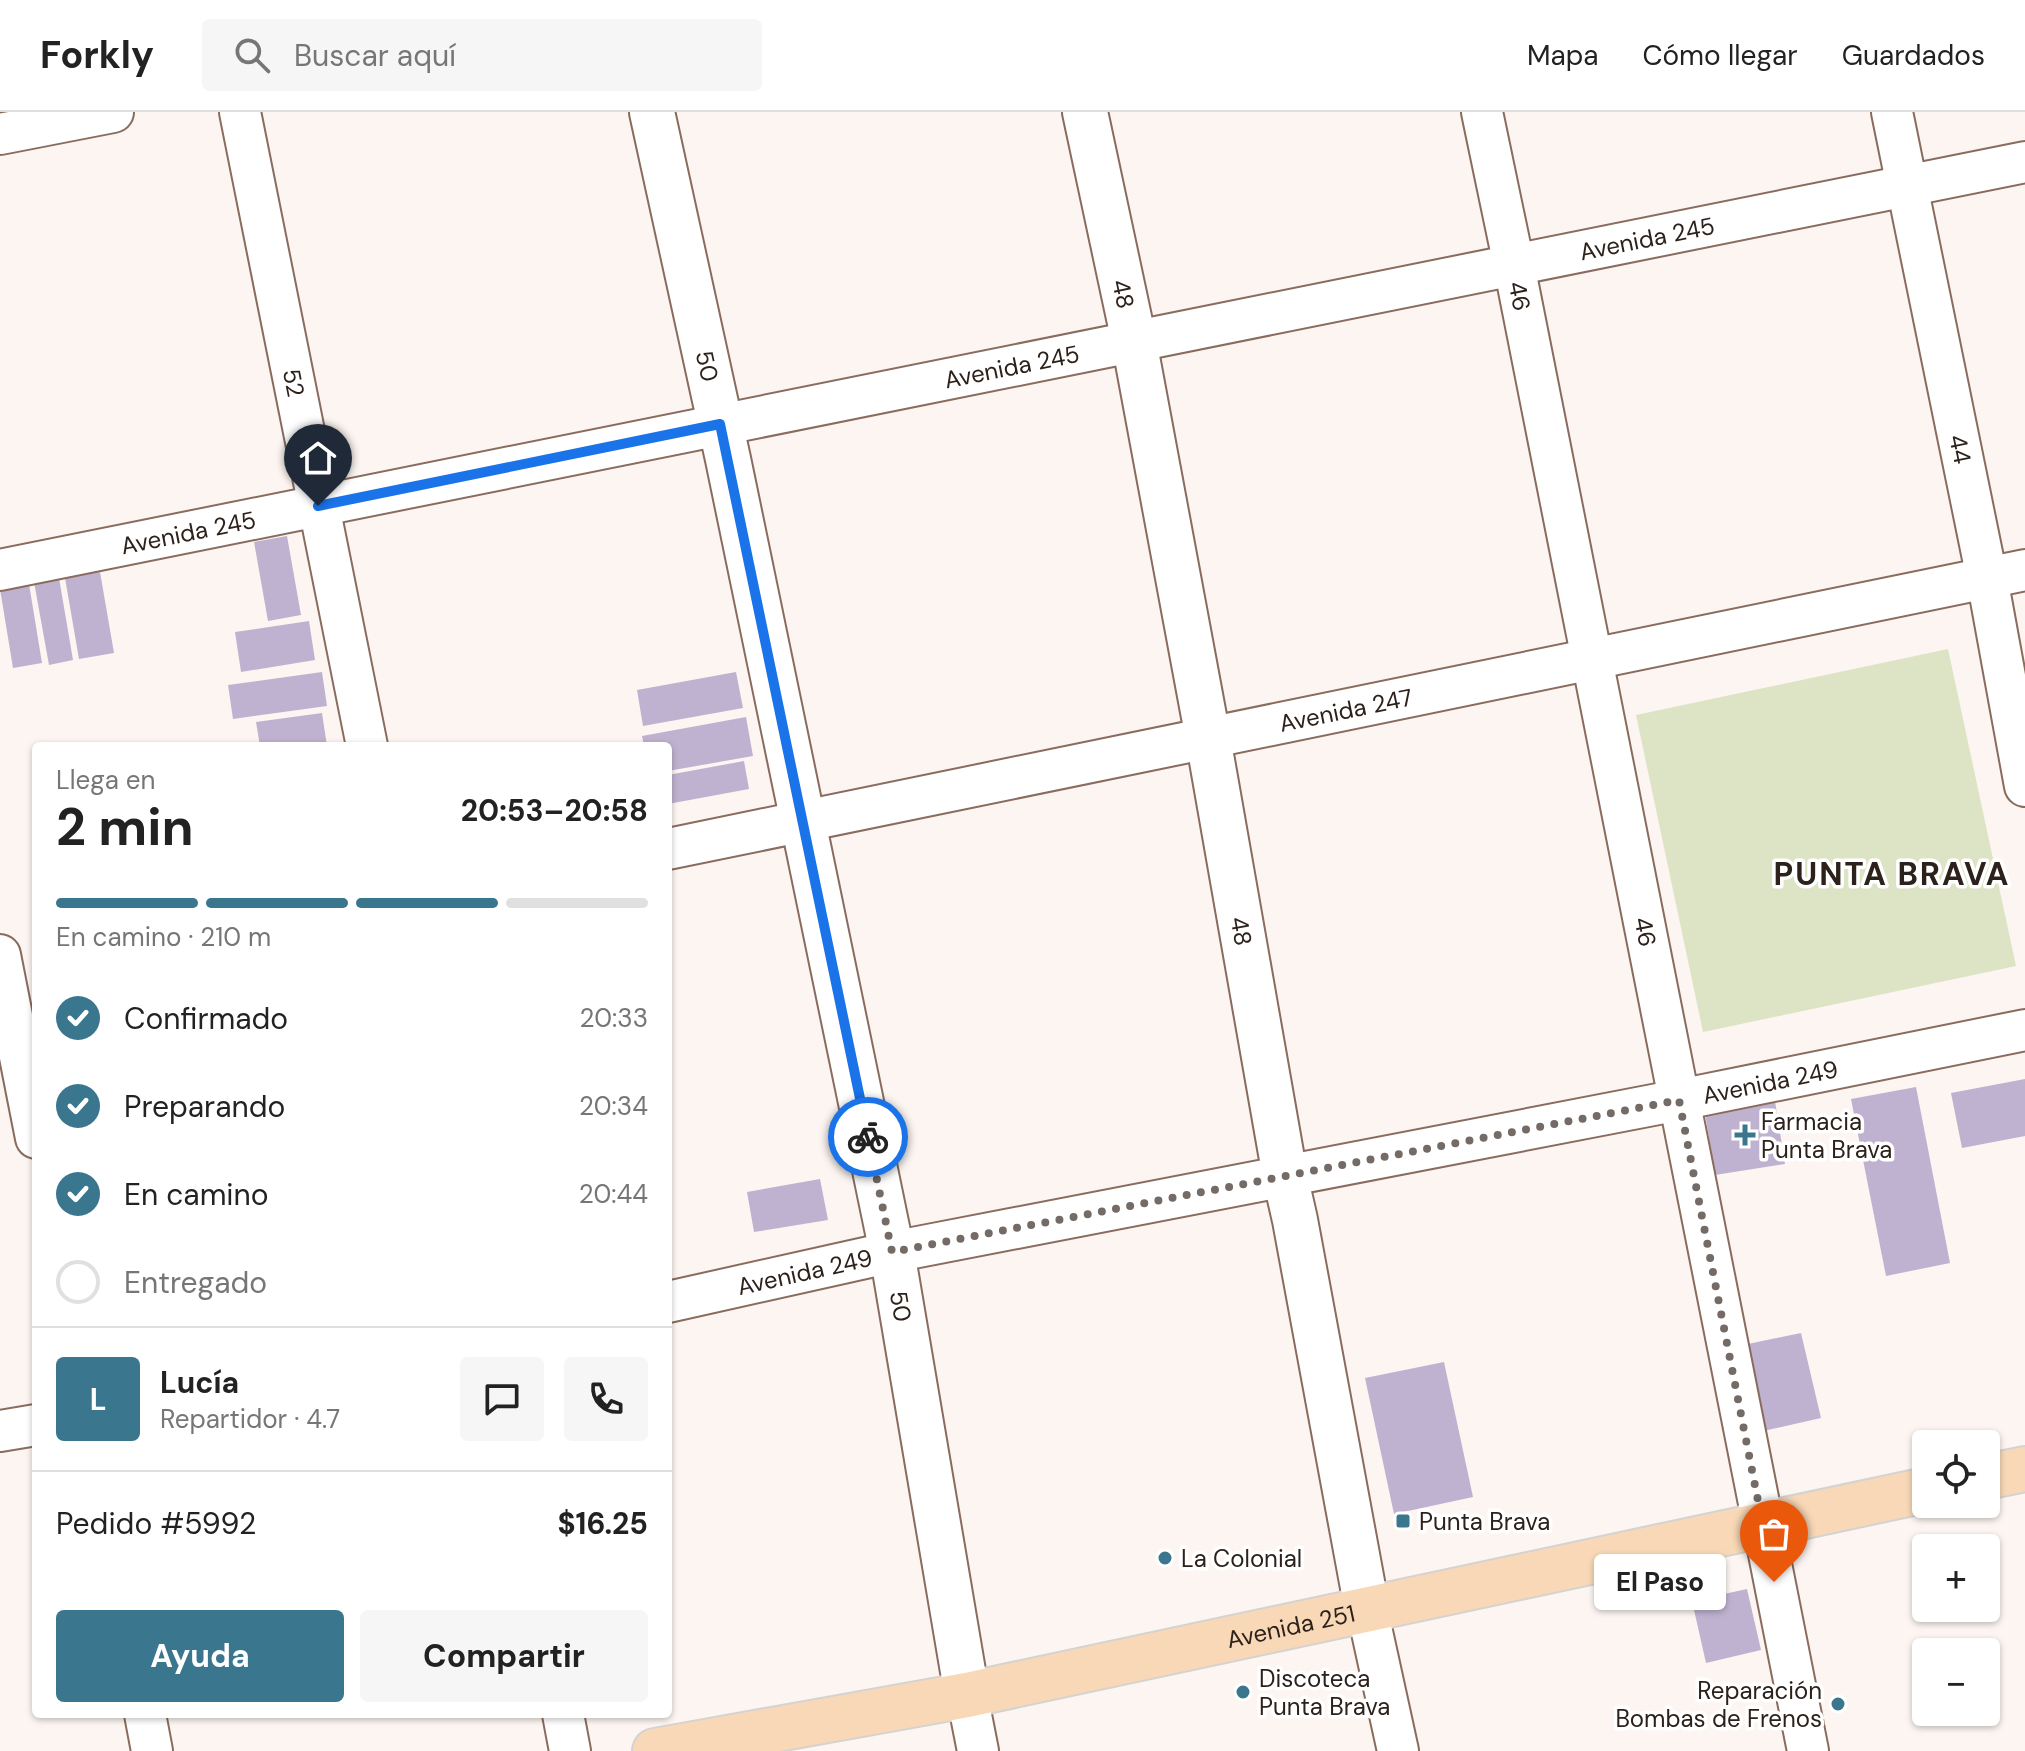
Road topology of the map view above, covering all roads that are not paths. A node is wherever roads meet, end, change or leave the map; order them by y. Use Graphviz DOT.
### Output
graph roads {
  1 [pos="113,112"];
  2 [pos="240,112"];
  3 [pos="652,112"];
  4 [pos="1085,112"];
  5 [pos="1482,112"];
  6 [pos="1892,112"];
  7 [pos="0,134"];
  8 [pos="2025,162"];
  9 [pos="1907,186"];
  10 [pos="1514,265"];
  11 [pos="1134,341"];
  12 [pos="720,424"];
  13 [pos="318,506"];
  14 [pos="0,570"];
  15 [pos="2025,570"];
  16 [pos="1987,578"];
  17 [pos="1593,659"];
  18 [pos="1208,738"];
  19 [pos="366,742"];
  20 [pos="2025,786"];
  21 [pos="803,821"];
  22 [pos="672,848"];
  23 [pos="10,976"];
  24 [pos="2025,1030"];
  25 [pos="1679,1100"];
  26 [pos="32,1113"];
  27 [pos="1285,1176"];
  28 [pos="892,1252"];
  29 [pos="672,1301"];
  30 [pos="32,1426"];
  31 [pos="0,1431"];
  32 [pos="2025,1469"];
  33 [pos="2000,1474"];
  34 [pos="1912,1493"];
  35 [pos="1762,1525"];
  36 [pos="1367,1609"];
  37 [pos="967,1695"];
  38 [pos="146,1718"];
  39 [pos="564,1718"];
  40 [pos="152,1751"];
  41 [pos="570,1751"];
  42 [pos="655,1751"];
  43 [pos="978,1751"];
  44 [pos="1398,1751"];
  45 [pos="1808,1751"];
  1 -- 7 [label="street"];
  2 -- 13 [label="street, 52"];
  3 -- 12 [label="street, 50"];
  4 -- 11 [label="street, 48"];
  5 -- 10 [label="street, 46"];
  6 -- 9 [label="street, 44"];
  8 -- 9 [label="street, Avenida 245"];
  9 -- 10 [label="street, Avenida 245"];
  9 -- 16 [label="street, 44"];
  10 -- 11 [label="street, Avenida 245"];
  10 -- 17 [label="street, 46"];
  11 -- 12 [label="street, Avenida 245"];
  11 -- 18 [label="street, 48"];
  12 -- 13 [label="street, Avenida 245"];
  12 -- 21 [label="street, 50"];
  13 -- 14 [label="street, Avenida 245"];
  13 -- 19 [label="street, 52"];
  15 -- 16 [label="street, Avenida 247"];
  16 -- 17 [label="street, Avenida 247"];
  16 -- 20 [label="street, 44"];
  17 -- 18 [label="street, Avenida 247"];
  17 -- 25 [label="street, 46"];
  18 -- 21 [label="street, Avenida 247"];
  18 -- 27 [label="street, 48"];
  21 -- 22 [label="street, Avenida 247"];
  21 -- 28 [label="street, 50"];
  23 -- 26 [label="street"];
  24 -- 25 [label="street, Avenida 249"];
  25 -- 27 [label="street, Avenida 249"];
  25 -- 35 [label="street, 46"];
  27 -- 28 [label="street, Avenida 249"];
  27 -- 36 [label="street, 48"];
  28 -- 29 [label="street, Avenida 249"];
  28 -- 37 [label="street, 50"];
  30 -- 31 [label="street"];
  32 -- 33 [label="main road"];
  34 -- 35 [label="main road, Avenida 251"];
  35 -- 36 [label="main road, Avenida 251"];
  35 -- 45 [label="street, 46"];
  36 -- 37 [label="main road, Avenida 251"];
  36 -- 44 [label="street, 48"];
  37 -- 42 [label="main road, Avenida 251"];
  37 -- 43 [label="street, 50"];
  38 -- 40 [label="street"];
  39 -- 41 [label="street"];
}
